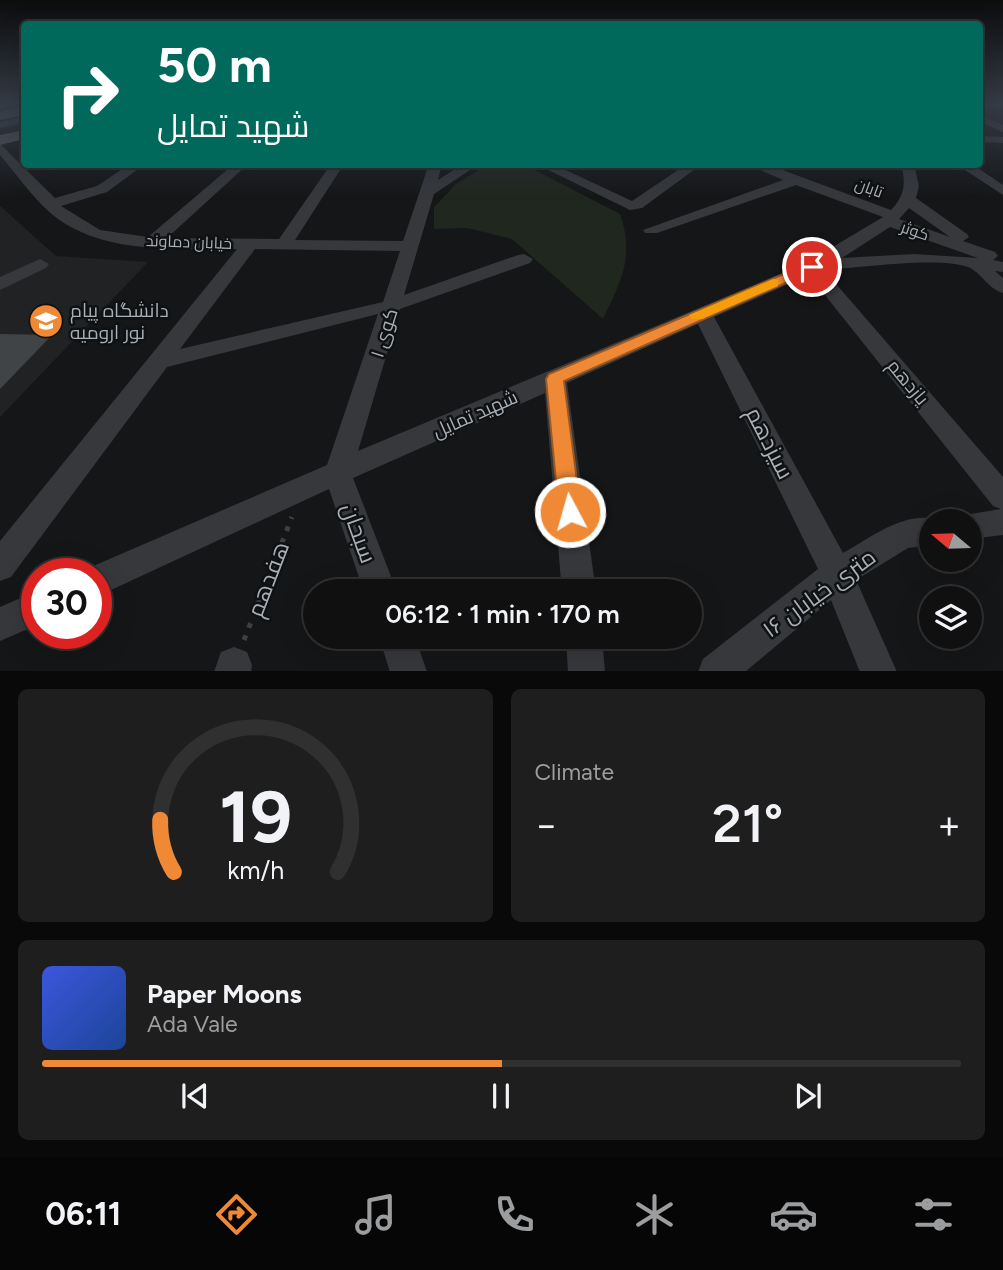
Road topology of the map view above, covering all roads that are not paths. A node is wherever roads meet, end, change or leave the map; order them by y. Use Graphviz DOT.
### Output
graph roads {
  1 [pos="21,136"];
  2 [pos="983,139"];
  3 [pos="0,140"];
  4 [pos="1003,140"];
  5 [pos="0,148"];
  6 [pos="133,168"];
  7 [pos="237,168"];
  8 [pos="335,168"];
  9 [pos="435,168"];
  10 [pos="466,168"];
  11 [pos="550,168"];
  12 [pos="690,168"];
  13 [pos="764,168"];
  14 [pos="908,168"];
  15 [pos="968,168"];
  16 [pos="796,180"];
  17 [pos="429,191"];
  18 [pos="1003,191"];
  19 [pos="908,199"];
  20 [pos="51,204"];
  21 [pos="891,219"];
  22 [pos="651,230"];
  23 [pos="152,243"];
  24 [pos="250,244"];
  25 [pos="284,245"];
  26 [pos="412,246"];
  27 [pos="524,259"];
  28 [pos="1003,260"];
  29 [pos="974,263"];
  30 [pos="40,264"];
  31 [pos="812,267"];
  32 [pos="1003,267"];
  33 [pos="0,284"];
  34 [pos="1003,287"];
  35 [pos="393,305"];
  36 [pos="702,313"];
  37 [pos="162,361"];
  38 [pos="555,379"];
  39 [pos="338,474"];
  40 [pos="1003,497"];
  41 [pos="1003,522"];
  42 [pos="982,525"];
  43 [pos="919,533"];
  44 [pos="0,566"];
  45 [pos="112,574"];
  46 [pos="837,574"];
  47 [pos="375,579"];
  48 [pos="578,579"];
  49 [pos="21,615"];
  50 [pos="0,624"];
  51 [pos="401,649"];
  52 [pos="585,649"];
  53 [pos="409,671"];
  54 [pos="587,671"];
  55 [pos="716,671"];
  56 [pos="879,671"];
  1 -- 3 [label="main road"];
  2 -- 4 [label="street"];
  5 -- 20 [label="street, خیابان دماوند"];
  6 -- 20 [label="street"];
  7 -- 23 [label="street"];
  8 -- 25 [label="street"];
  9 -- 17 [label="street, کوی ۱"];
  10 -- 17 [label="street"];
  11 -- 12 [label="street"];
  13 -- 16 [label="street, تابان"];
  14 -- 19 [label="street, کوثر"];
  15 -- 18 [label="street"];
  16 -- 21 [label="street, تابان"];
  16 -- 22 [label="street"];
  17 -- 26 [label="street, کوی ۱"];
  19 -- 21 [label="street, کوثر"];
  19 -- 28 [label="street"];
  20 -- 23 [label="street, خیابان دماوند"];
  21 -- 28 [label="street, کوثر"];
  21 -- 31 [label="street, شهید تمایل"];
  23 -- 24 [label="street, خیابان دماوند"];
  24 -- 25 [label="street, خیابان دماوند"];
  24 -- 37 [label="street"];
  25 -- 26 [label="street, خیابان دماوند"];
  26 -- 35 [label="street, کوی ۱"];
  27 -- 35 [label="street"];
  29 -- 31 [label="street"];
  29 -- 32 [label="street"];
  29 -- 34 [label="street"];
  30 -- 33 [label="street"];
  31 -- 36 [label="street, شهید تمایل"];
  31 -- 40 [label="street, یازدهم"];
  35 -- 37 [label="street"];
  35 -- 39 [label="street, کوی ۱"];
  36 -- 38 [label="street, شهید تمایل"];
  36 -- 46 [label="street, سیزدهم"];
  37 -- 44 [label="street"];
  38 -- 39 [label="street, شهید تمایل"];
  38 -- 48 [label="street"];
  39 -- 45 [label="street, شهید تمایل"];
  39 -- 47 [label="street, سبحان"];
  41 -- 42 [label="street"];
  43 -- 46 [label="street, ۱۶ متری خیابان"];
  46 -- 55 [label="street, ۱۶ متری خیابان"];
  46 -- 56 [label="street, سیزدهم"];
  49 -- 50 [label="street"];
  51 -- 53 [label="street"];
  52 -- 54 [label="street"];
}
